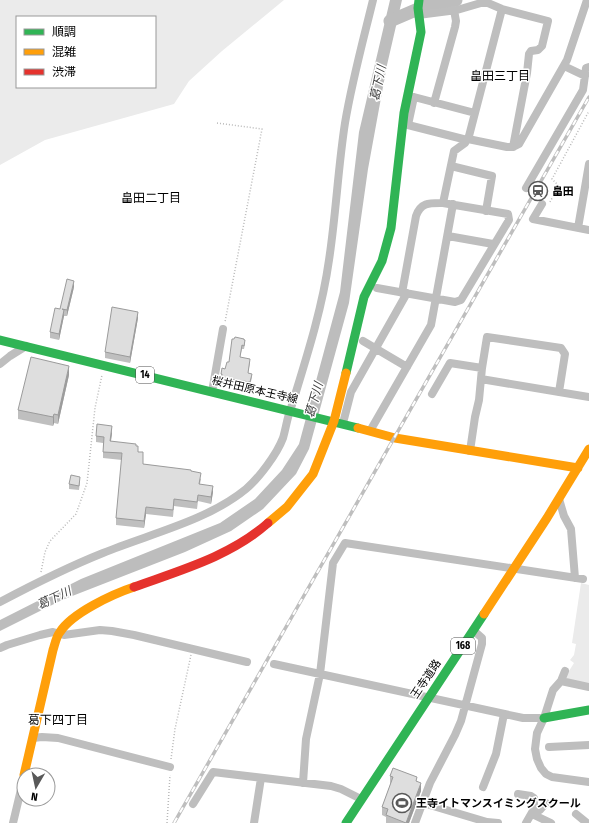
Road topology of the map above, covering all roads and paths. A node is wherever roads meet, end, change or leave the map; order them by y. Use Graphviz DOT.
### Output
graph roads {
  1 [pos="373,0"];
  2 [pos="419,0"];
  3 [pos="587,0"];
  4 [pos="495,3"];
  5 [pos="502,9"];
  6 [pos="454,10"];
  7 [pos="418,15"];
  8 [pos="564,66"];
  9 [pos="589,67"];
  10 [pos="585,76"];
  11 [pos="434,103"];
  12 [pos="589,112"];
  13 [pos="475,113"];
  14 [pos="216,124"];
  15 [pos="467,139"];
  16 [pos="513,147"];
  17 [pos="589,164"];
  18 [pos="451,166"];
  19 [pos="526,188"];
  20 [pos="443,203"];
  21 [pos="546,203"];
  22 [pos="453,204"];
  23 [pos="486,211"];
  24 [pos="578,228"];
  25 [pos="589,230"];
  26 [pos="448,236"];
  27 [pos="493,244"];
  28 [pos="377,288"];
  29 [pos="405,293"];
  30 [pos="436,299"];
  31 [pos="224,330"];
  32 [pos="0,340"];
  33 [pos="363,341"];
  34 [pos="26,346"];
  35 [pos="376,349"];
  36 [pos="0,364"];
  37 [pos="103,365"];
  38 [pos="407,367"];
  39 [pos="482,368"];
  40 [pos="481,379"];
  41 [pos="212,392"];
  42 [pos="559,392"];
  43 [pos="432,394"];
  44 [pos="589,397"];
  45 [pos="290,410"];
  46 [pos="339,422"];
  47 [pos="370,431"];
  48 [pos="589,449"];
  49 [pos="470,451"];
  50 [pos="578,468"];
  51 [pos="589,469"];
  52 [pos="559,499"];
  53 [pos="513,569"];
  54 [pos="40,582"];
  55 [pos="0,602"];
  56 [pos="473,630"];
  57 [pos="59,633"];
  58 [pos="0,648"];
  59 [pos="198,650"];
  60 [pos="247,662"];
  61 [pos="274,664"];
  62 [pos="565,671"];
  63 [pos="320,674"];
  64 [pos="561,681"];
  65 [pos="589,687"];
  66 [pos="428,698"];
  67 [pos="464,706"];
  68 [pos="589,710"];
  69 [pos="504,714"];
  70 [pos="544,718"];
  71 [pos="33,738"];
  72 [pos="589,745"];
  73 [pos="549,747"];
  74 [pos="26,767"];
  75 [pos="170,767"];
  76 [pos="261,778"];
  77 [pos="589,782"];
  78 [pos="303,783"];
  79 [pos="483,787"];
  80 [pos="518,794"];
  81 [pos="361,799"];
  82 [pos="546,803"];
  83 [pos="193,804"];
  84 [pos="423,804"];
  85 [pos="17,807"];
  86 [pos="532,814"];
  87 [pos="576,814"];
  88 [pos="13,823"];
  89 [pos="167,823"];
  90 [pos="254,823"];
  91 [pos="346,823"];
  92 [pos="416,823"];
  93 [pos="498,823"];
  94 [pos="526,823"];
  95 [pos="551,823"];
  96 [pos="587,823"];
  1 -- 45 [label="street"];
  2 -- 7 [label="main road"];
  3 -- 8 [label="street"];
  4 -- 5 [label="street"];
  4 -- 6 [label="street"];
  5 -- 13 [label="street"];
  5 -- 16 [label="street"];
  6 -- 7 [label="street"];
  6 -- 11 [label="street"];
  7 -- 46 [label="main road"];
  8 -- 10 [label="street"];
  8 -- 16 [label="street"];
  9 -- 10 [label="street"];
  10 -- 19 [label="street"];
  11 -- 13 [label="street"];
  11 -- 15 [label="street"];
  12 -- 21 [label="path"];
  13 -- 15 [label="street"];
  14 -- 31 [label="path"];
  15 -- 16 [label="street"];
  15 -- 18 [label="street"];
  17 -- 24 [label="street"];
  18 -- 20 [label="street"];
  18 -- 23 [label="street"];
  20 -- 22 [label="street"];
  20 -- 29 [label="street"];
  21 -- 24 [label="street"];
  22 -- 23 [label="street"];
  22 -- 26 [label="street"];
  23 -- 27 [label="street"];
  24 -- 25 [label="street"];
  26 -- 27 [label="street"];
  26 -- 30 [label="street"];
  27 -- 30 [label="street"];
  28 -- 29 [label="street"];
  29 -- 30 [label="street"];
  29 -- 35 [label="street"];
  30 -- 38 [label="street"];
  31 -- 41 [label="street"];
  32 -- 34 [label="main road, 桜井田原本王寺線 / 14"];
  33 -- 35 [label="street"];
  34 -- 36 [label="street"];
  34 -- 37 [label="main road, 桜井田原本王寺線 / 14"];
  35 -- 38 [label="street"];
  35 -- 46 [label="street"];
  37 -- 41 [label="main road, 桜井田原本王寺線 / 14"];
  37 -- 54 [label="path"];
  38 -- 47 [label="street"];
  39 -- 40 [label="street"];
  39 -- 42 [label="street"];
  39 -- 43 [label="street"];
  40 -- 42 [label="street"];
  40 -- 49 [label="street"];
  41 -- 45 [label="main road, 桜井田原本王寺線 / 14"];
  42 -- 44 [label="street"];
  45 -- 46 [label="main road, 桜井田原本王寺線 / 14"];
  45 -- 54 [label="street"];
  46 -- 47 [label="main road, 桜井田原本王寺線 / 14"];
  46 -- 57 [label="main road"];
  47 -- 49 [label="main road, 桜井田原本王寺線 / 14"];
  48 -- 50 [label="main road, 168"];
  49 -- 50 [label="main road, 桜井田原本王寺線 / 14"];
  50 -- 51 [label="street"];
  50 -- 52 [label="main road, 王寺道路 / 168"];
  52 -- 53 [label="main road, 王寺道路 / 168"];
  52 -- 53 [label="street"];
  53 -- 56 [label="main road, 王寺道路 / 168"];
  53 -- 63 [label="street"];
  54 -- 55 [label="street"];
  56 -- 66 [label="main road, 王寺道路 / 168"];
  56 -- 67 [label="street"];
  57 -- 58 [label="street"];
  57 -- 59 [label="street"];
  57 -- 71 [label="main road"];
  59 -- 60 [label="street"];
  59 -- 75 [label="path"];
  61 -- 63 [label="street"];
  62 -- 64 [label="street"];
  63 -- 66 [label="street"];
  63 -- 78 [label="street"];
  64 -- 65 [label="street"];
  64 -- 70 [label="street"];
  66 -- 67 [label="street"];
  66 -- 81 [label="main road, 王寺道路 / 168"];
  67 -- 69 [label="street"];
  67 -- 84 [label="street"];
  68 -- 70 [label="main road"];
  69 -- 70 [label="street"];
  69 -- 79 [label="street"];
  70 -- 77 [label="street"];
  71 -- 74 [label="main road"];
  71 -- 75 [label="street"];
  72 -- 73 [label="street"];
  75 -- 89 [label="path"];
  76 -- 78 [label="street"];
  76 -- 83 [label="street"];
  76 -- 90 [label="street"];
  78 -- 81 [label="street"];
  80 -- 86 [label="street"];
  81 -- 91 [label="main road, 王寺道路 / 168"];
  82 -- 86 [label="street"];
  84 -- 92 [label="street"];
  84 -- 93 [label="street"];
  85 -- 88 [label="street"];
  86 -- 94 [label="street"];
  86 -- 95 [label="street"];
  87 -- 96 [label="street"];
}
